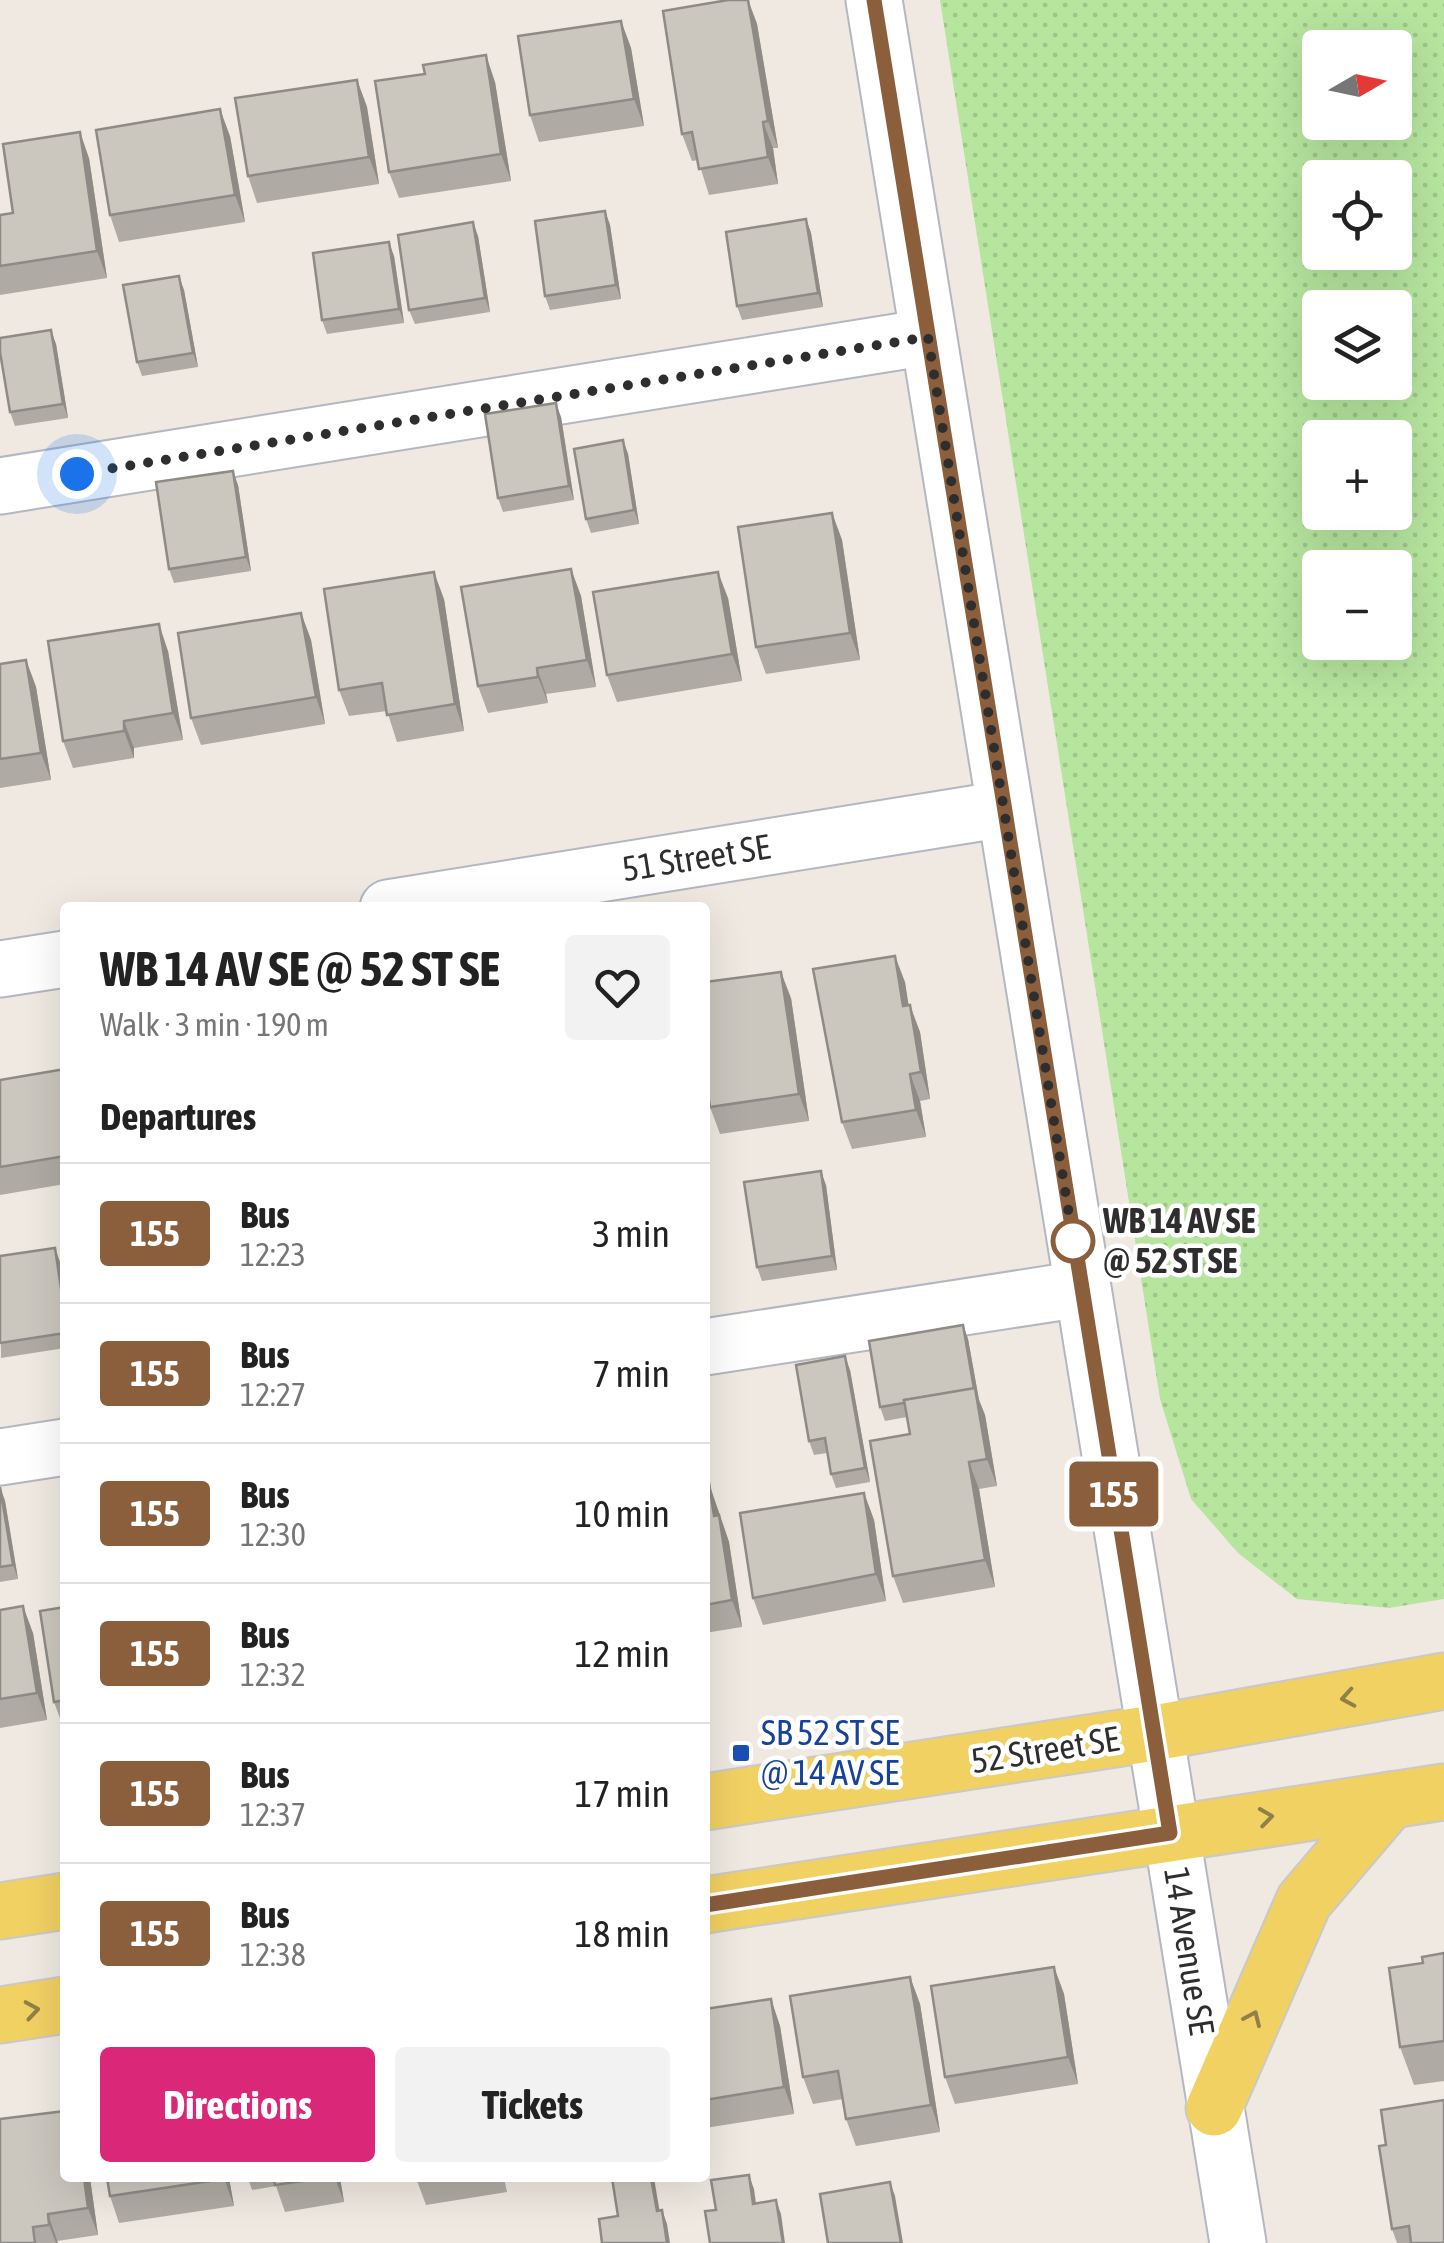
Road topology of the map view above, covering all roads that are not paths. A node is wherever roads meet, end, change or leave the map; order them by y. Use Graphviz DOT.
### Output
graph roads {
  1 [pos="874,0"];
  2 [pos="928,337"];
  3 [pos="0,486"];
  4 [pos="1004,809"];
  5 [pos="425,902"];
  6 [pos="60,960"];
  7 [pos="0,970"];
  8 [pos="1081,1289"];
  9 [pos="710,1347"];
  10 [pos="60,1448"];
  11 [pos="0,1457"];
  12 [pos="1444,1681"];
  13 [pos="1154,1733"];
  14 [pos="1444,1792"];
  15 [pos="1390,1800"];
  16 [pos="710,1801"];
  17 [pos="1170,1833"];
  18 [pos="60,1902"];
  19 [pos="710,1904"];
  20 [pos="0,1911"];
  21 [pos="60,2006"];
  22 [pos="0,2015"];
  23 [pos="1214,2108"];
  24 [pos="1238,2243"];
  1 -- 2 [label="street, 14 Avenue SE"];
  2 -- 3 [label="street"];
  2 -- 4 [label="street, 14 Avenue SE"];
  4 -- 5 [label="street, 51 Street SE"];
  4 -- 8 [label="street, 14 Avenue SE"];
  6 -- 7 [label="street"];
  8 -- 9 [label="street"];
  8 -- 13 [label="street, 14 Avenue SE"];
  10 -- 11 [label="street"];
  12 -- 13 [label="main road, 52 Street SE, one-way"];
  13 -- 16 [label="main road, 52 Street SE"];
  13 -- 17 [label="street, 14 Avenue SE"];
  14 -- 15 [label="main road"];
  17 -- 15 [label="main road, one-way"];
  23 -- 15 [label="main road, one-way"];
  17 -- 19 [label="main road"];
  17 -- 23 [label="street, 14 Avenue SE"];
  18 -- 20 [label="main road"];
  22 -- 21 [label="main road, one-way"];
  23 -- 24 [label="street, 14 Avenue SE"];
}
